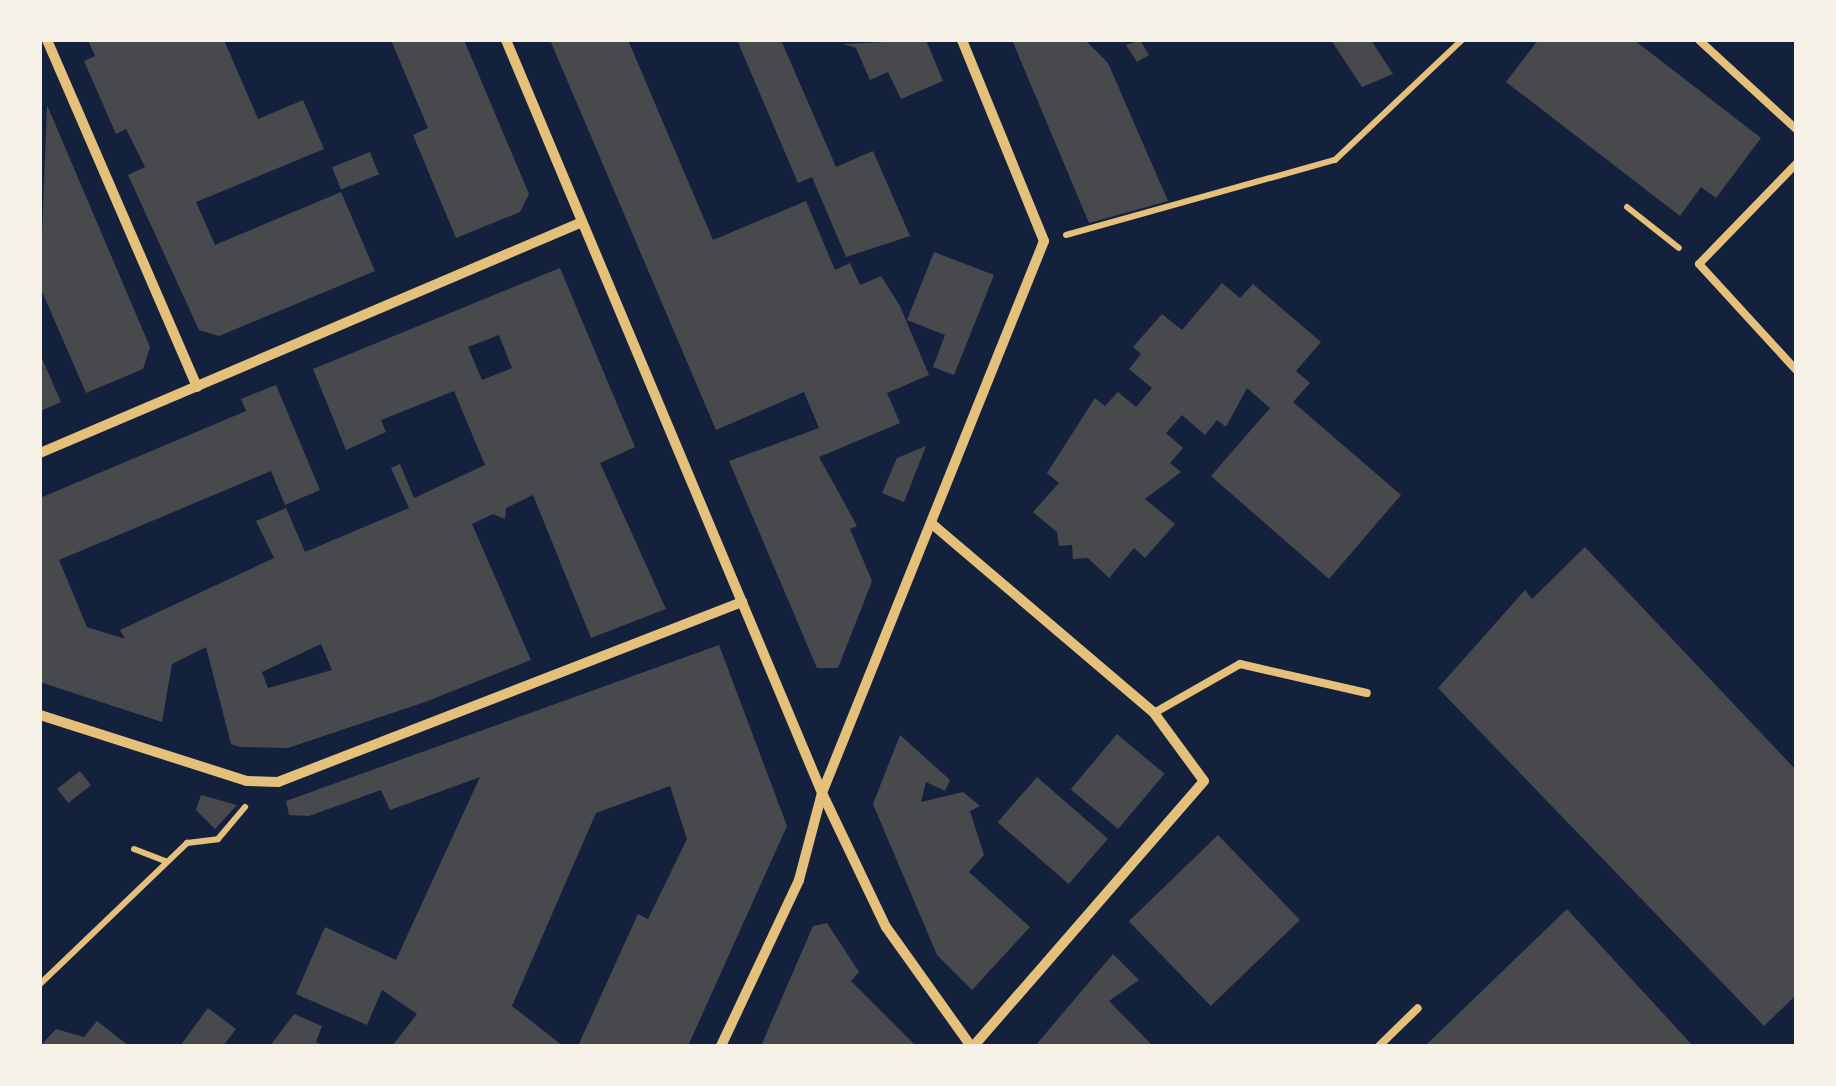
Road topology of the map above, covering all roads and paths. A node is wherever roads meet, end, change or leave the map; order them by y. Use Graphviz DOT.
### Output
graph roads {
  1 [pos="47,40"];
  2 [pos="506,40"];
  3 [pos="962,40"];
  4 [pos="1462,40"];
  5 [pos="1699,40"];
  6 [pos="1796,128"];
  7 [pos="1796,164"];
  8 [pos="1627,207"];
  9 [pos="582,222"];
  10 [pos="1044,241"];
  11 [pos="1699,264"];
  12 [pos="1796,370"];
  13 [pos="196,386"];
  14 [pos="40,453"];
  15 [pos="931,523"];
  16 [pos="742,602"];
  17 [pos="1367,693"];
  18 [pos="1154,713"];
  19 [pos="40,715"];
  20 [pos="822,794"];
  21 [pos="245,808"];
  22 [pos="134,849"];
  23 [pos="166,862"];
  24 [pos="40,984"];
  25 [pos="1418,1008"];
  26 [pos="721,1046"];
  27 [pos="973,1046"];
  28 [pos="1379,1046"];
  1 -- 13 [label="street"];
  2 -- 9 [label="street"];
  3 -- 10 [label="street"];
  4 -- 10 [label="path"];
  5 -- 6 [label="lane"];
  7 -- 11 [label="lane"];
  8 -- 11 [label="path"];
  9 -- 13 [label="street"];
  9 -- 16 [label="street"];
  10 -- 15 [label="street"];
  11 -- 12 [label="lane"];
  13 -- 14 [label="street"];
  15 -- 18 [label="street"];
  15 -- 20 [label="street"];
  16 -- 19 [label="street"];
  16 -- 20 [label="street"];
  17 -- 18 [label="lane"];
  18 -- 27 [label="street"];
  20 -- 26 [label="street"];
  20 -- 27 [label="street"];
  21 -- 23 [label="path"];
  22 -- 23 [label="path"];
  23 -- 24 [label="path"];
  25 -- 28 [label="lane"];
}
